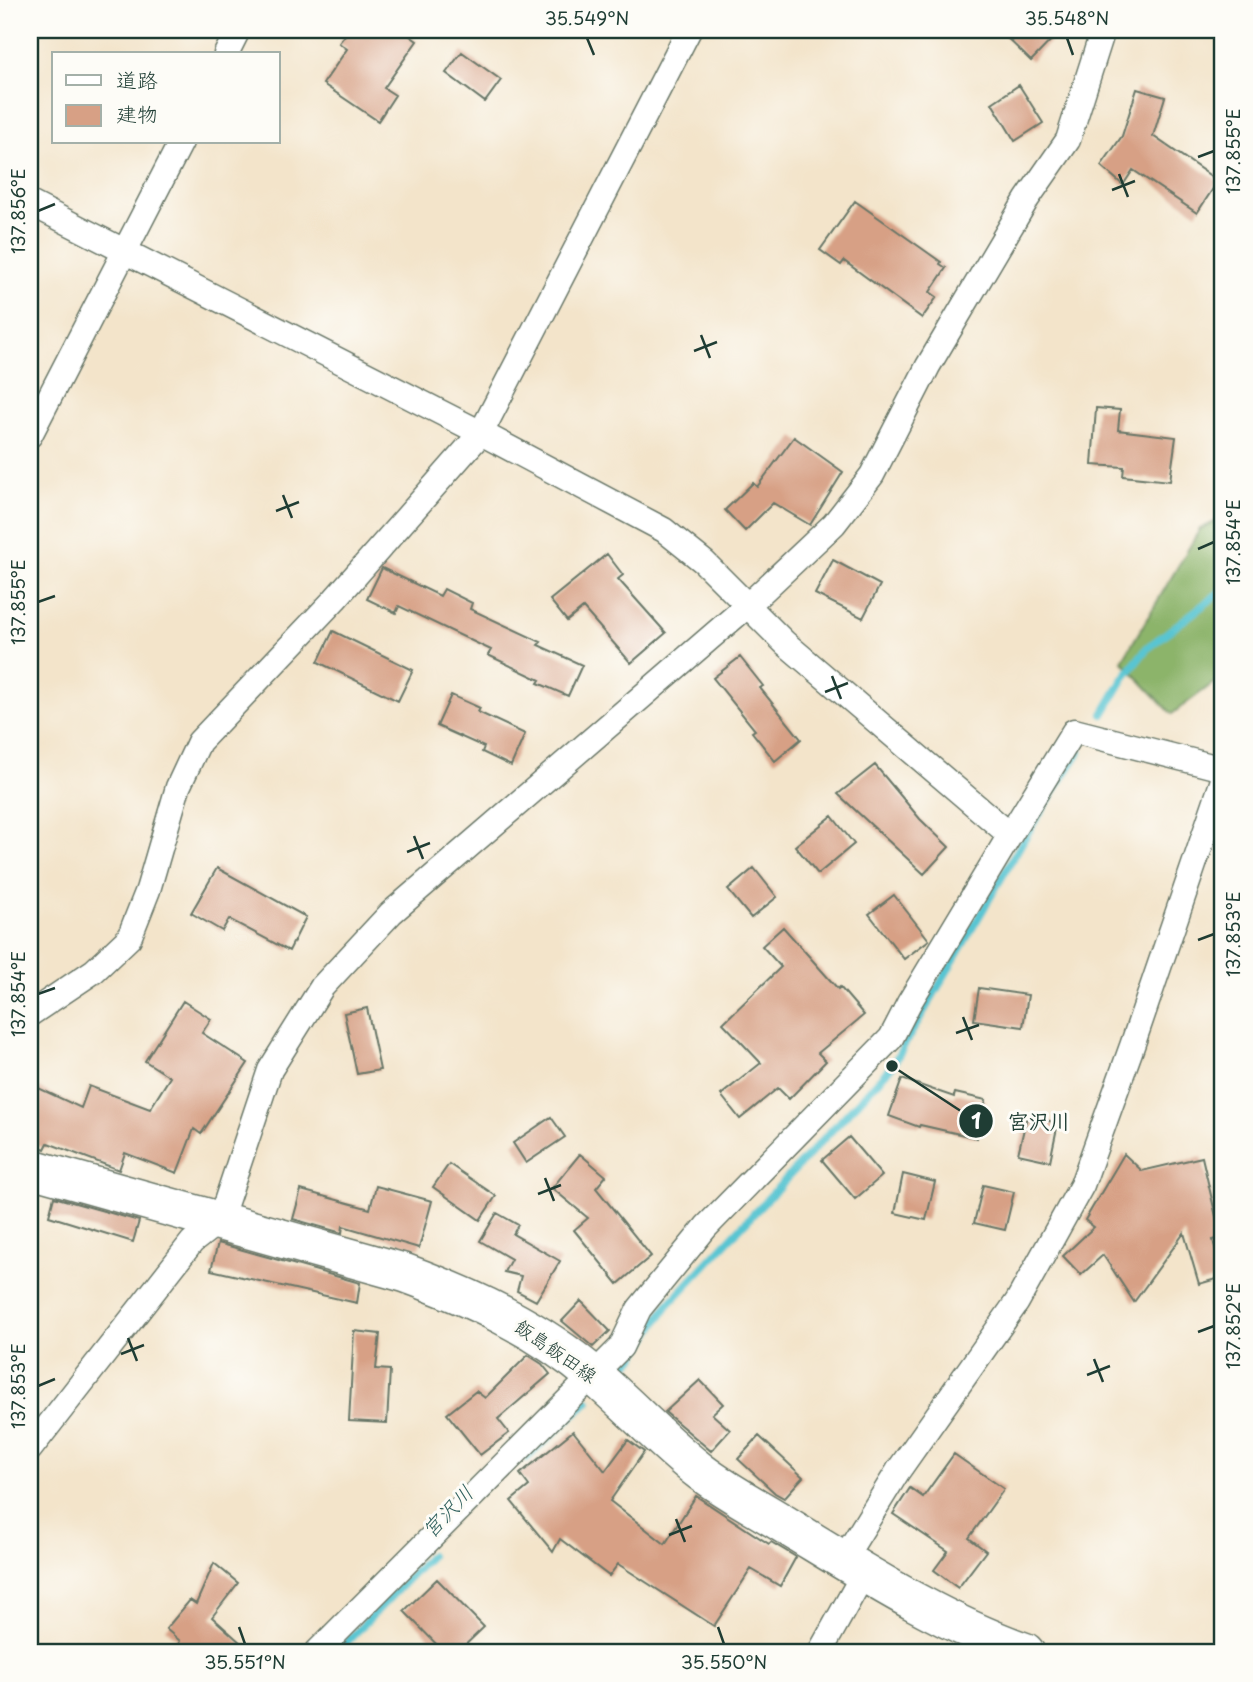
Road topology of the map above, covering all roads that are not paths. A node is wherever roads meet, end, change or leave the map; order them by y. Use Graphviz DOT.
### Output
graph roads {
  1 [pos="238,30"];
  2 [pos="689,30"];
  3 [pos="1103,30"];
  4 [pos="227,52"];
  5 [pos="180,144"];
  6 [pos="30,204"];
  7 [pos="124,253"];
  8 [pos="481,433"];
  9 [pos="30,435"];
  10 [pos="747,606"];
  11 [pos="1223,769"];
  12 [pos="1223,780"];
  13 [pos="1010,835"];
  14 [pos="30,1014"];
  15 [pos="30,1168"];
  16 [pos="219,1220"];
  17 [pos="593,1375"];
  18 [pos="30,1448"];
  19 [pos="853,1566"];
  20 [pos="317,1652"];
  21 [pos="820,1652"];
  22 [pos="1025,1652"];
  1 -- 4 [label="street"];
  2 -- 8 [label="street"];
  3 -- 10 [label="street"];
  5 -- 7 [label="street"];
  6 -- 7 [label="street"];
  7 -- 8 [label="street"];
  7 -- 9 [label="street"];
  8 -- 10 [label="street"];
  8 -- 14 [label="street"];
  10 -- 13 [label="street"];
  10 -- 16 [label="street"];
  11 -- 13 [label="street"];
  12 -- 19 [label="street"];
  13 -- 17 [label="street"];
  15 -- 16 [label="main road, 飯島飯田線"];
  16 -- 17 [label="main road, 飯島飯田線"];
  16 -- 18 [label="street"];
  17 -- 19 [label="main road, 飯島飯田線"];
  17 -- 20 [label="street"];
  19 -- 21 [label="street"];
  19 -- 22 [label="main road, 飯島飯田線"];
}
